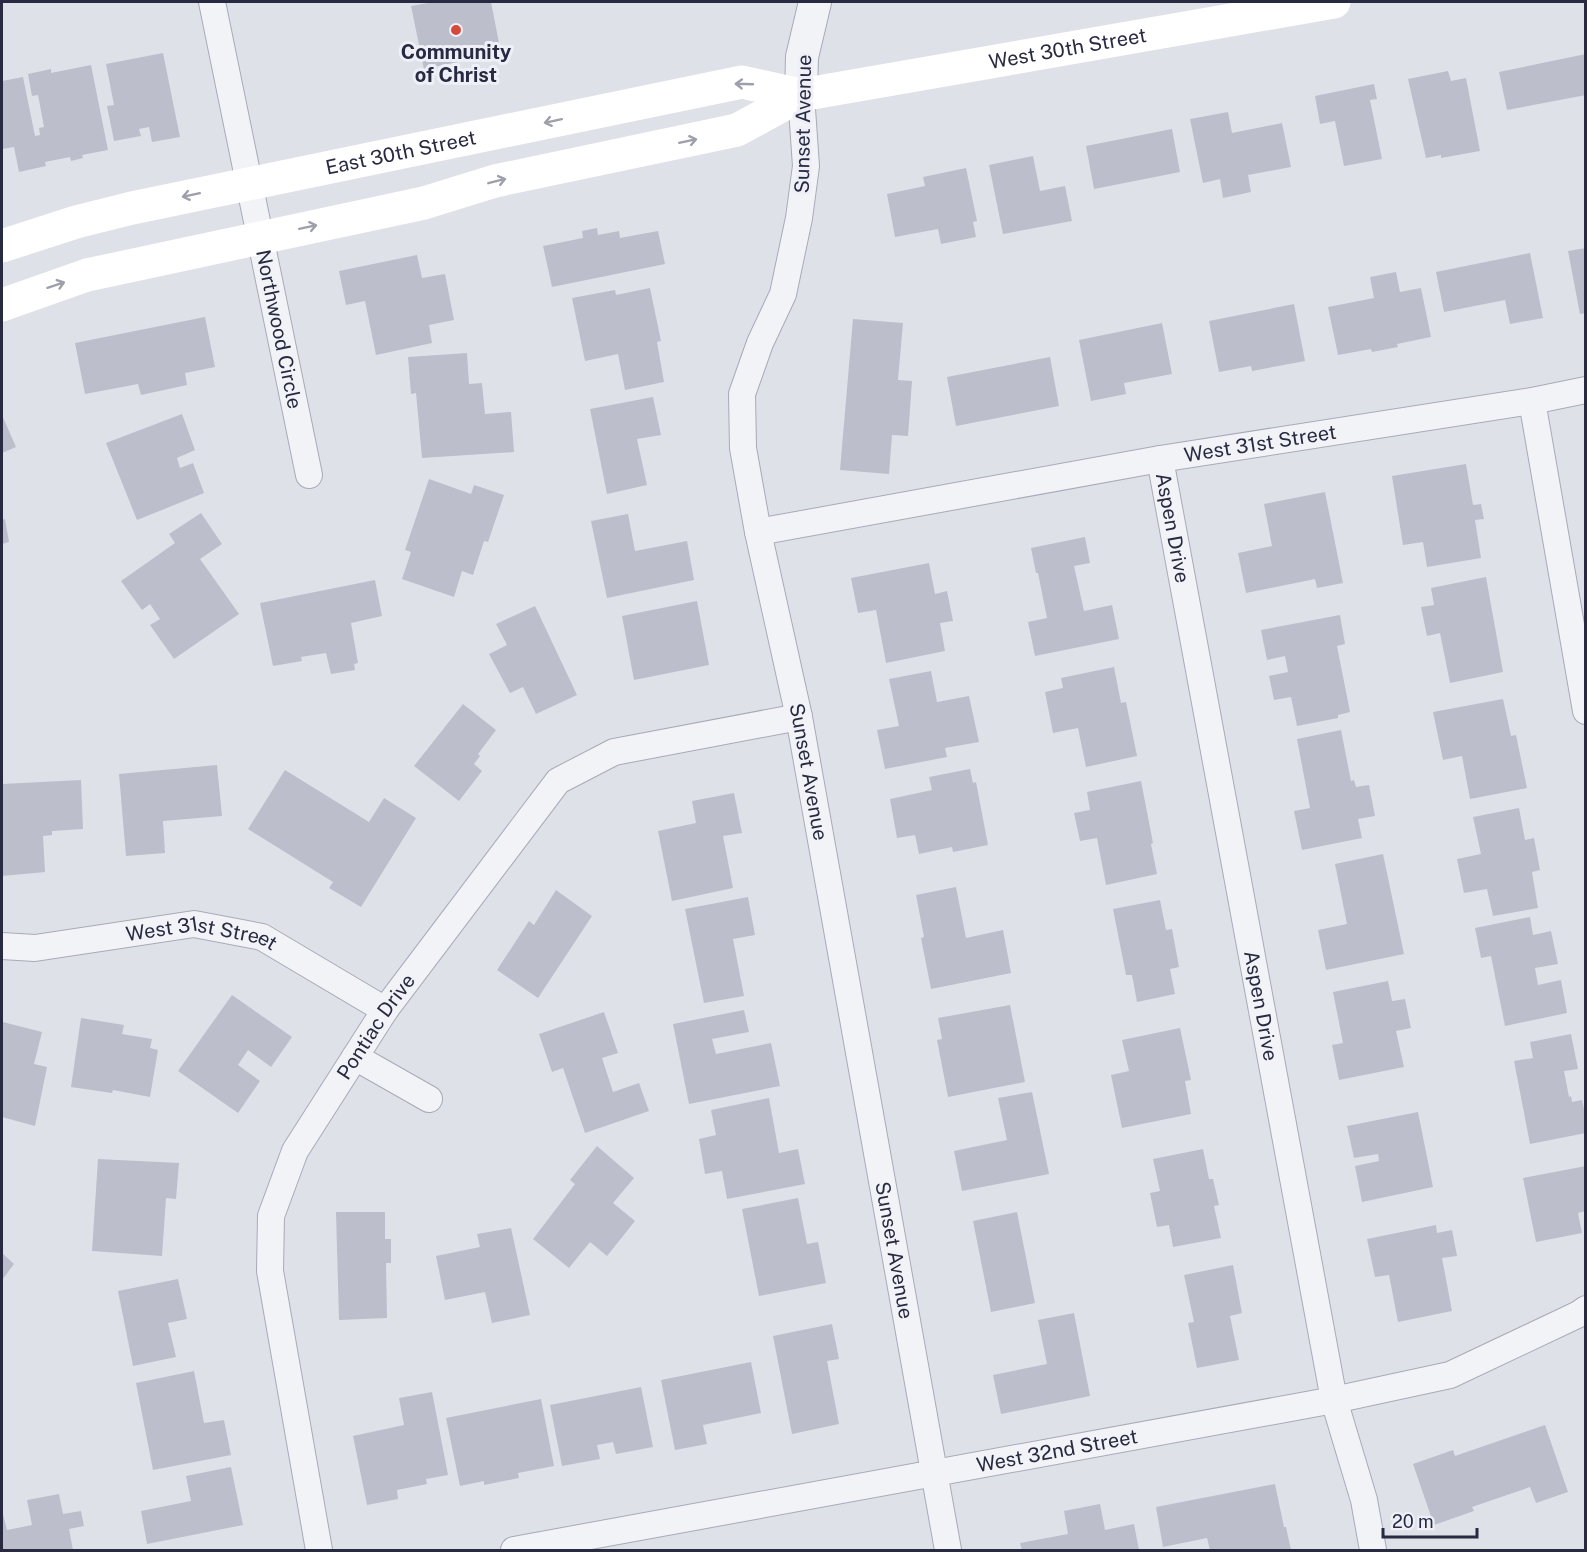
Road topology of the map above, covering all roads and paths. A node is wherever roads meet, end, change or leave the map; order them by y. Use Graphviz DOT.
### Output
graph roads {
  1 [pos="212,2"];
  2 [pos="815,2"];
  3 [pos="1334,2"];
  4 [pos="801,95"];
  5 [pos="249,183"];
  6 [pos="260,237"];
  7 [pos="2,246"];
  8 [pos="2,305"];
  9 [pos="1586,390"];
  10 [pos="1532,401"];
  11 [pos="1160,459"];
  12 [pos="309,475"];
  13 [pos="758,532"];
  14 [pos="1586,711"];
  15 [pos="799,717"];
  16 [pos="2,946"];
  17 [pos="385,1010"];
  18 [pos="355,1057"];
  19 [pos="429,1099"];
  20 [pos="1586,1309"];
  21 [pos="1334,1400"];
  22 [pos="933,1473"];
  23 [pos="319,1551"];
  24 [pos="514,1551"];
  25 [pos="948,1551"];
  26 [pos="1373,1551"];
  1 -- 5 [label="street, Northwood Circle"];
  2 -- 4 [label="street, Sunset Avenue"];
  3 -- 4 [label="main road, West 30th Street"];
  4 -- 5 [label="main road, East 30th Street, one-way"];
  6 -- 4 [label="main road, one-way"];
  4 -- 13 [label="street, Sunset Avenue"];
  5 -- 6 [label="street, Northwood Circle"];
  5 -- 7 [label="main road, East 30th Street, one-way"];
  8 -- 6 [label="main road, one-way"];
  6 -- 12 [label="street, Northwood Circle"];
  9 -- 10 [label="street, West 31st Street"];
  10 -- 11 [label="street, West 31st Street"];
  10 -- 14 [label="street"];
  11 -- 13 [label="street, West 31st Street"];
  11 -- 21 [label="street, Aspen Drive"];
  13 -- 15 [label="street, Sunset Avenue"];
  15 -- 17 [label="street, Pontiac Drive"];
  15 -- 22 [label="street, Sunset Avenue"];
  16 -- 17 [label="street, West 31st Street"];
  17 -- 18 [label="street, Pontiac Drive"];
  18 -- 19 [label="street"];
  18 -- 23 [label="street, Pontiac Drive"];
  20 -- 21 [label="street, West 32nd Street"];
  21 -- 22 [label="street, West 32nd Street"];
  21 -- 26 [label="street, Aspen Drive"];
  22 -- 24 [label="street, West 32nd Street"];
  22 -- 25 [label="street, Sunset Avenue"];
}
